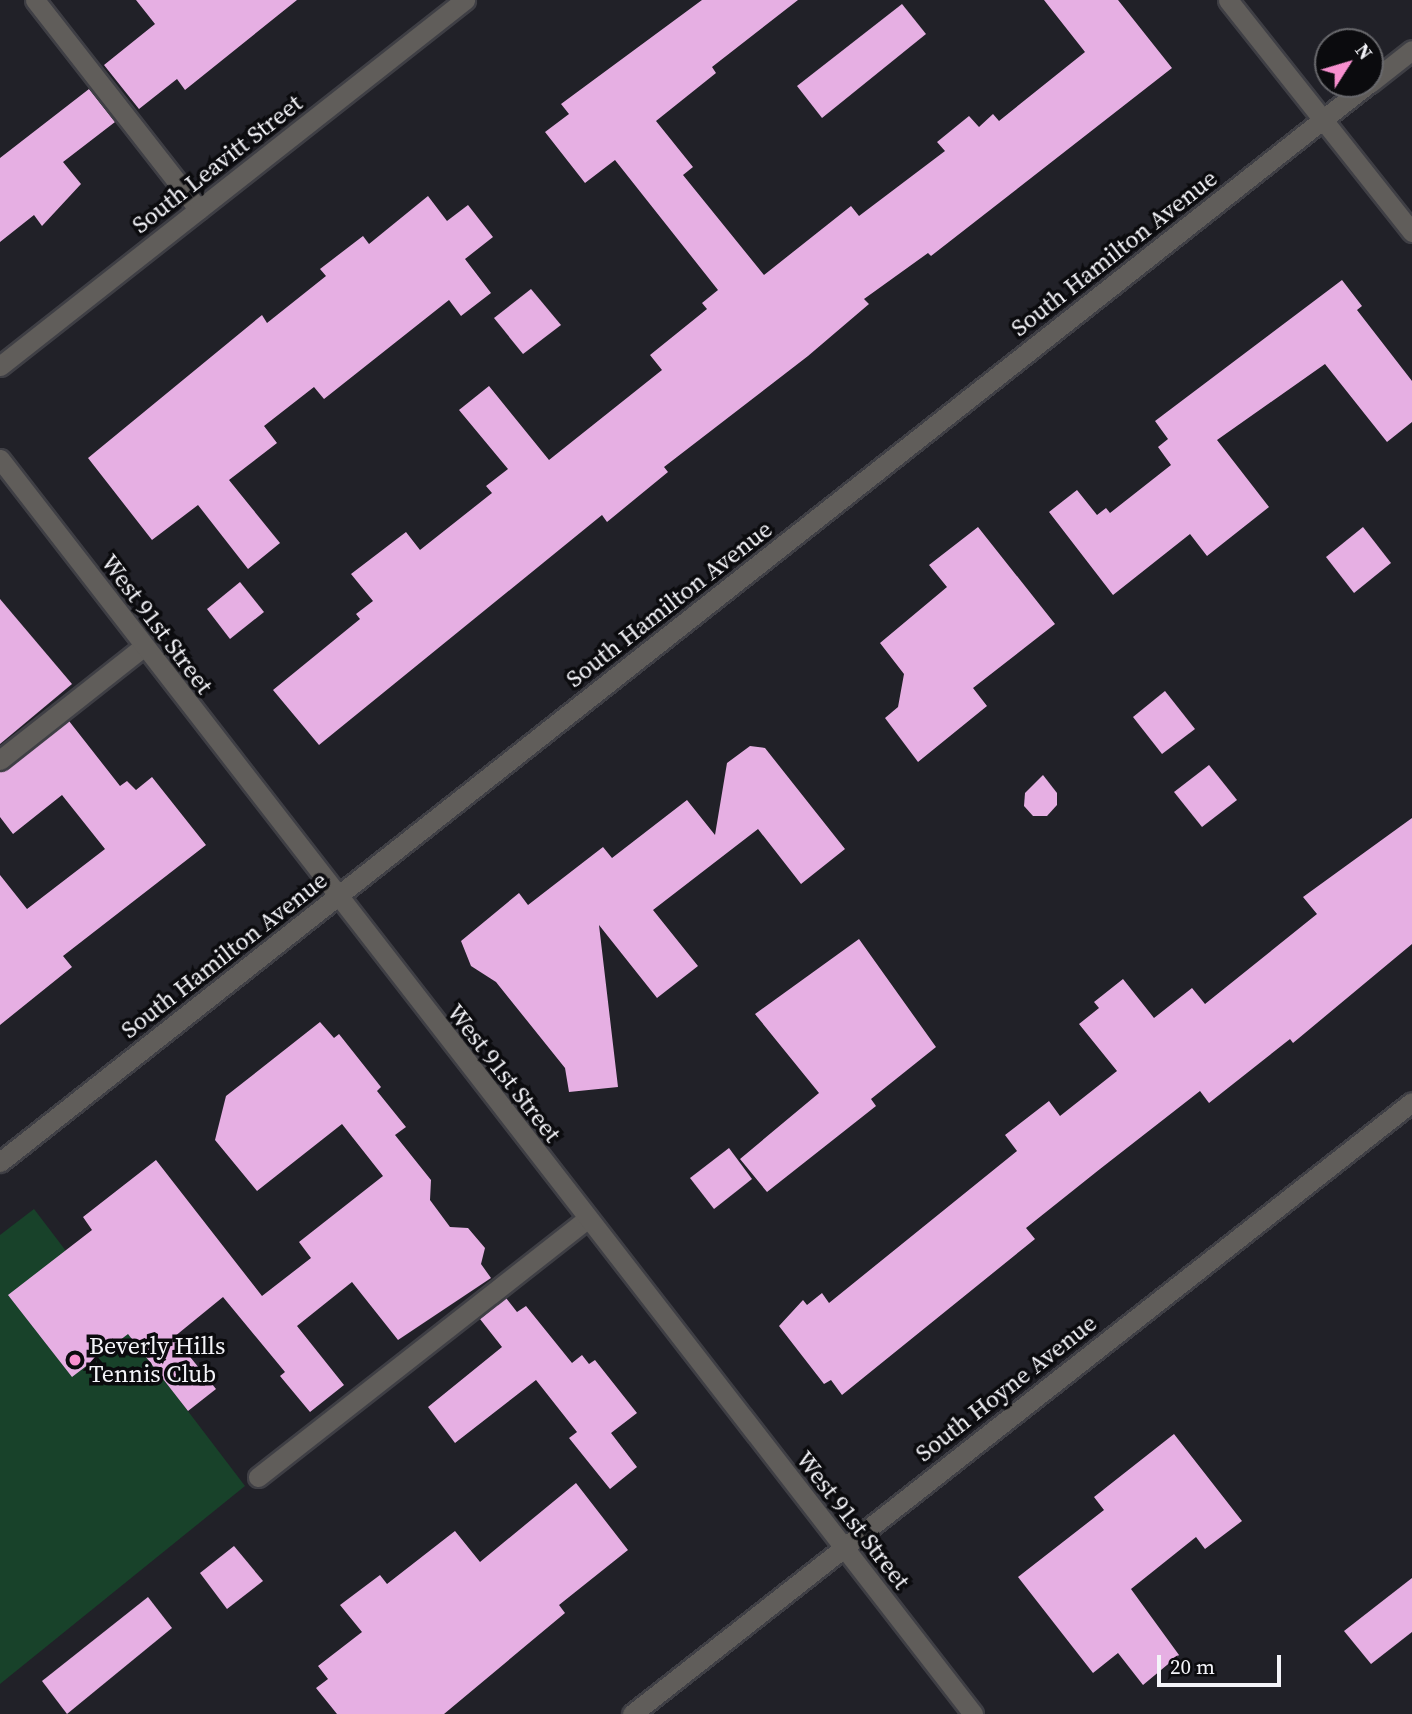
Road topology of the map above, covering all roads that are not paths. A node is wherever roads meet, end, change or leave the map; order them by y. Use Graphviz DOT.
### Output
graph roads {
  1 [pos="35,0"];
  2 [pos="465,0"];
  3 [pos="1228,0"];
  4 [pos="1412,50"];
  5 [pos="1384,71"];
  6 [pos="1350,98"];
  7 [pos="1323,120"];
  8 [pos="199,210"];
  9 [pos="1412,232"];
  10 [pos="0,366"];
  11 [pos="0,459"];
  12 [pos="143,647"];
  13 [pos="0,760"];
  14 [pos="336,898"];
  15 [pos="1412,1102"];
  16 [pos="0,1162"];
  17 [pos="587,1219"];
  18 [pos="258,1477"];
  19 [pos="843,1547"];
  20 [pos="632,1714"];
  21 [pos="973,1714"];
  1 -- 8 [label="street"];
  2 -- 8 [label="street, South Leavitt Street"];
  3 -- 7 [label="street"];
  4 -- 5 [label="street, South Hamilton Avenue"];
  6 -- 7 [label="street, South Hamilton Avenue"];
  7 -- 9 [label="street"];
  7 -- 14 [label="street, South Hamilton Avenue"];
  8 -- 10 [label="street, South Leavitt Street"];
  11 -- 12 [label="street, West 91st Street"];
  12 -- 13 [label="street"];
  12 -- 14 [label="street, West 91st Street"];
  14 -- 16 [label="street, South Hamilton Avenue"];
  14 -- 17 [label="street, West 91st Street"];
  15 -- 19 [label="street, South Hoyne Avenue"];
  17 -- 18 [label="street"];
  17 -- 19 [label="street, West 91st Street"];
  19 -- 20 [label="street, South Hoyne Avenue"];
  19 -- 21 [label="street, West 91st Street"];
}
